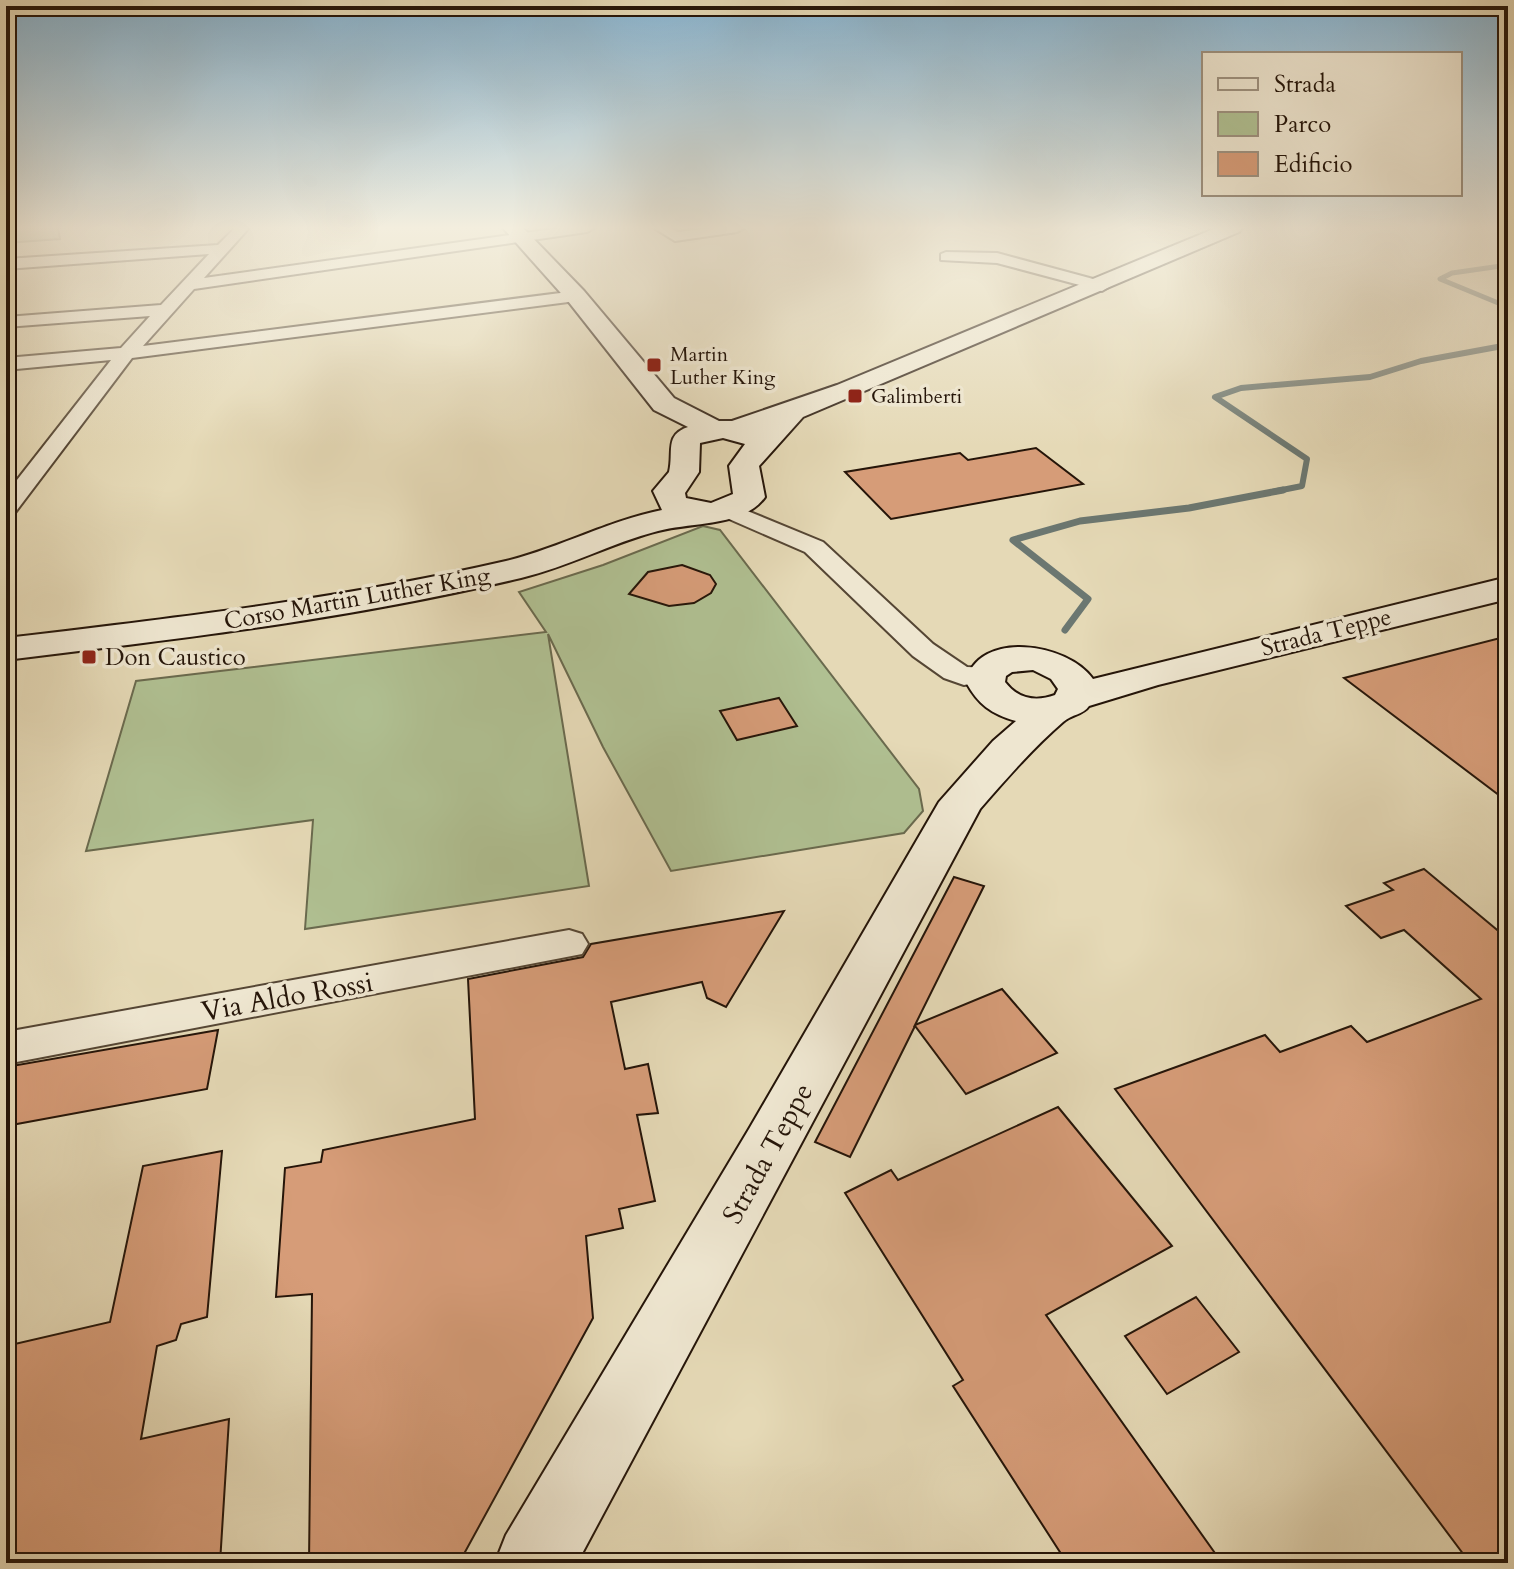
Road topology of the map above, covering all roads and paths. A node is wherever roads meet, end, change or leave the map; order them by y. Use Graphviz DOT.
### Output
graph roads {
  1 [pos="176,301"];
  2 [pos="535,301"];
  3 [pos="580,301"];
  4 [pos="1057,301"];
  5 [pos="168,310"];
  6 [pos="6,322"];
  7 [pos="126,353"];
  8 [pos="6,364"];
  9 [pos="664,404"];
  10 [pos="792,414"];
  11 [pos="723,430"];
  12 [pos="683,442"];
  13 [pos="760,444"];
  14 [pos="669,497"];
  15 [pos="6,509"];
  16 [pos="714,511"];
  17 [pos="1508,588"];
  18 [pos="6,633"];
  19 [pos="6,649"];
  20 [pos="1062,691"];
  21 [pos="997,708"];
  22 [pos="569,944"];
  23 [pos="6,1048"];
  24 [pos="534,1563"];
  1 -- 5 [label="street"];
  2 -- 7 [label="street"];
  3 -- 9 [label="street"];
  4 -- 10 [label="street"];
  5 -- 6 [label="street"];
  5 -- 7 [label="street"];
  7 -- 8 [label="street"];
  7 -- 15 [label="street"];
  9 -- 11 [label="street"];
  9 -- 12 [label="street"];
  10 -- 11 [label="street"];
  10 -- 13 [label="street"];
  11 -- 12 [label="street"];
  11 -- 13 [label="street"];
  12 -- 14 [label="street"];
  13 -- 16 [label="street"];
  14 -- 16 [label="street"];
  14 -- 18 [label="street, Corso Martin Luther King"];
  16 -- 19 [label="street, Corso Martin Luther King"];
  16 -- 21 [label="street"];
  17 -- 20 [label="street, Strada Teppe"];
  20 -- 21 [label="street, Strada Teppe"];
  20 -- 21 [label="street"];
  21 -- 24 [label="street, Strada Teppe"];
  22 -- 23 [label="street, Via Aldo Rossi"];
}
